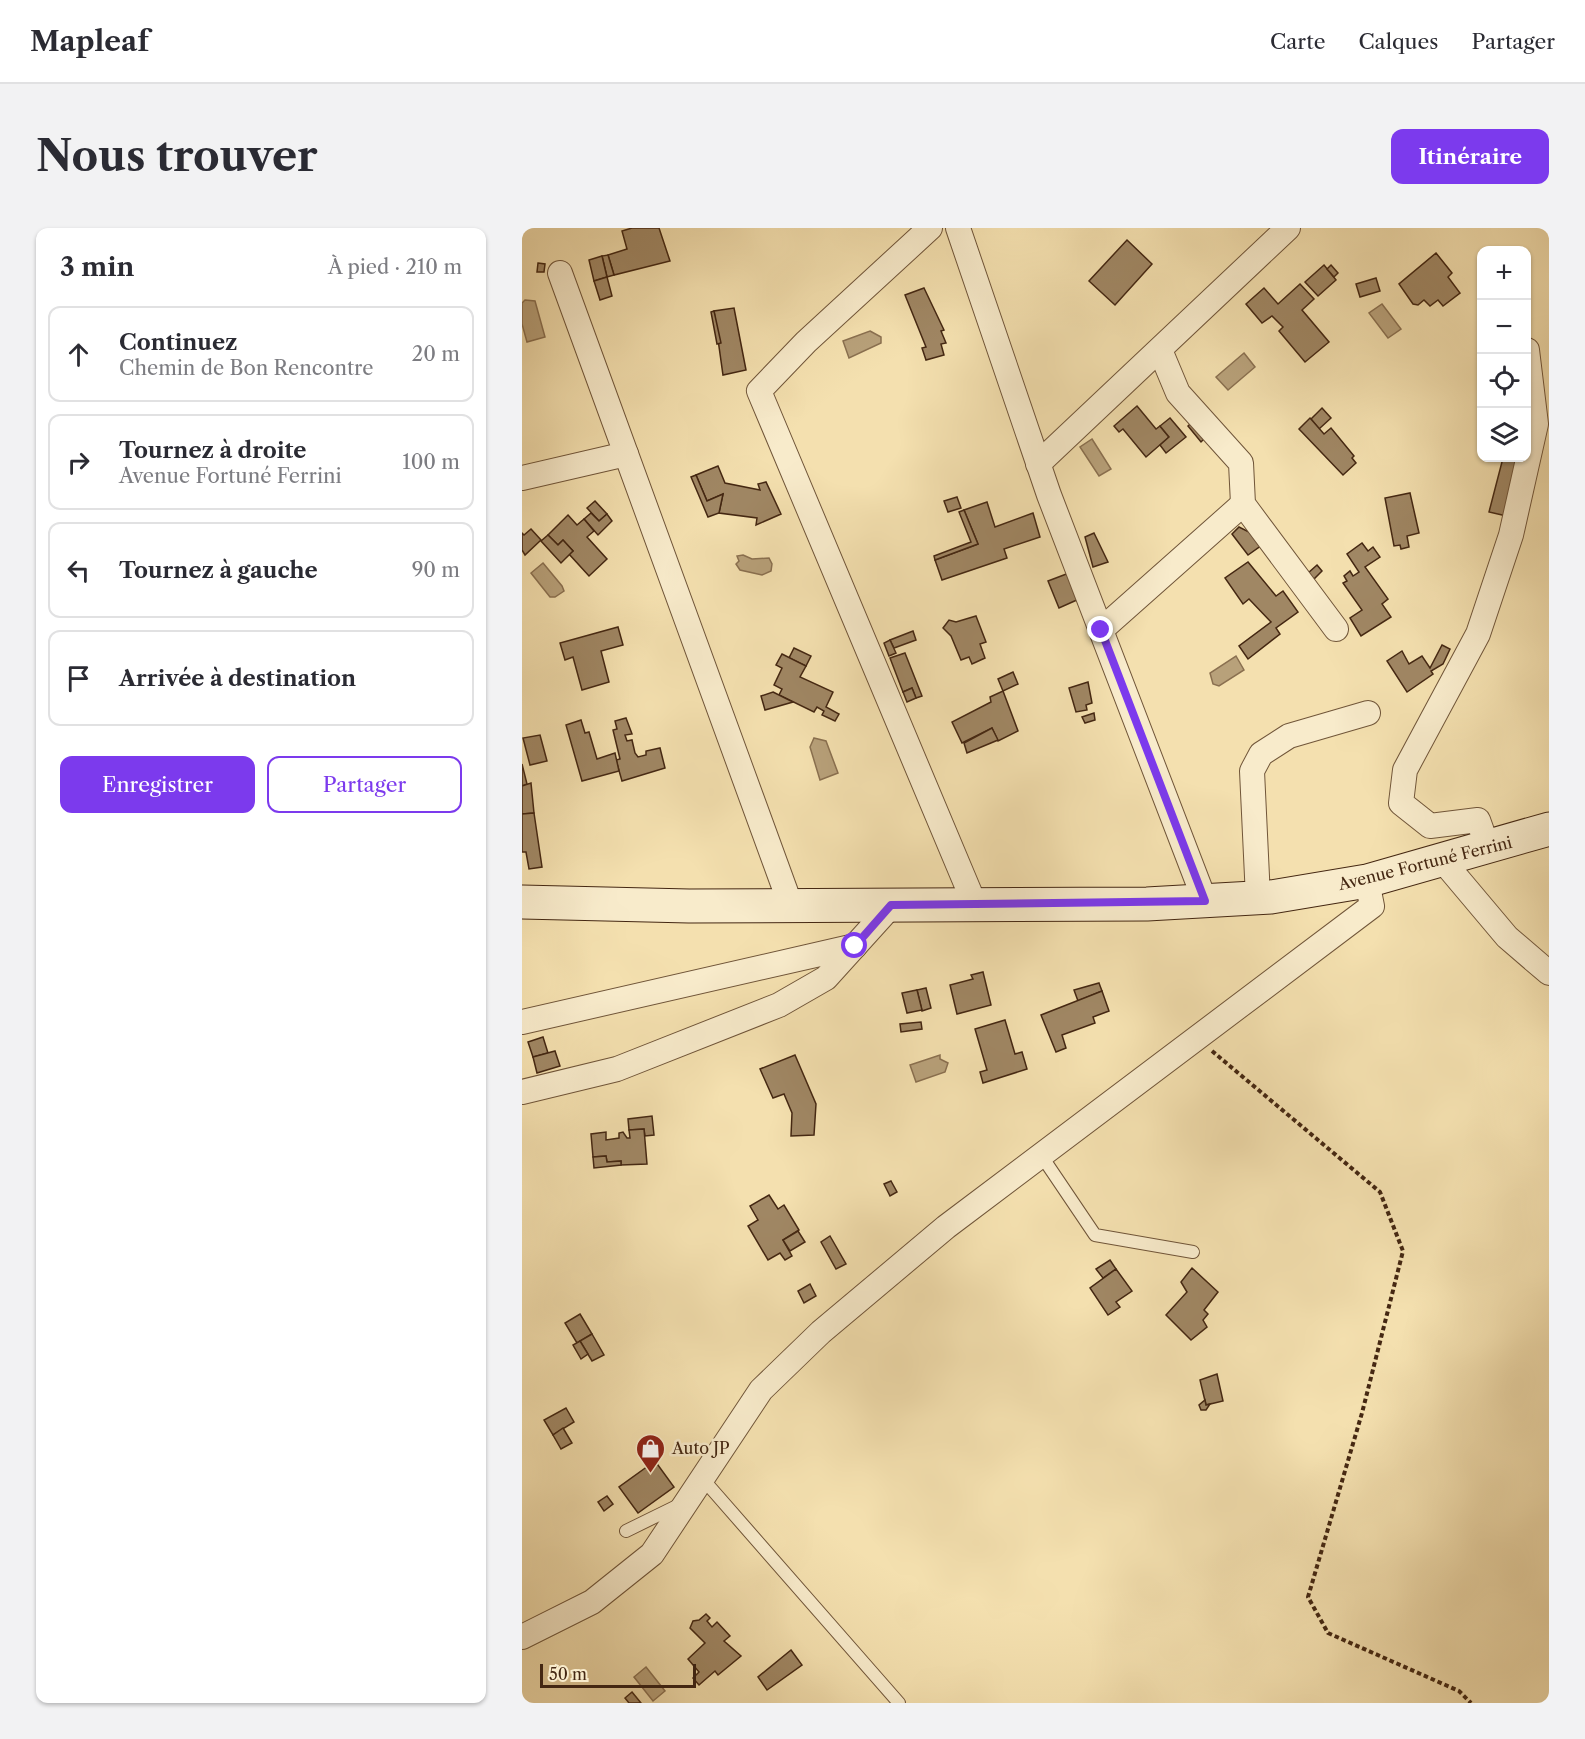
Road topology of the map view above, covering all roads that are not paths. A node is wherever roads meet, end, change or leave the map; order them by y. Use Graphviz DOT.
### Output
graph roads {
  1 [pos="958,228"];
  2 [pos="1288,228"];
  3 [pos="922,231"];
  4 [pos="560,273"];
  5 [pos="1160,350"];
  6 [pos="1527,354"];
  7 [pos="626,454"];
  8 [pos="1038,464"];
  9 [pos="522,478"];
  10 [pos="1243,504"];
  11 [pos="1336,629"];
  12 [pos="1101,630"];
  13 [pos="1368,713"];
  14 [pos="1549,830"];
  15 [pos="1488,848"];
  16 [pos="1443,861"];
  17 [pos="1367,881"];
  18 [pos="1258,898"];
  19 [pos="1205,901"];
  20 [pos="522,902"];
  21 [pos="891,905"];
  22 [pos="975,905"];
  23 [pos="688,906"];
  24 [pos="791,906"];
  25 [pos="522,914"];
  26 [pos="855,946"];
  27 [pos="1549,973"];
  28 [pos="522,1022"];
  29 [pos="522,1092"];
  30 [pos="1041,1155"];
  31 [pos="1193,1252"];
  32 [pos="702,1478"];
  33 [pos="688,1500"];
  34 [pos="626,1531"];
  35 [pos="522,1637"];
  36 [pos="899,1703"];
  1 -- 8 [label="street"];
  2 -- 5 [label="street"];
  3 -- 22 [label="street"];
  4 -- 7 [label="street"];
  5 -- 8 [label="street"];
  5 -- 10 [label="street"];
  6 -- 15 [label="street"];
  7 -- 9 [label="street"];
  7 -- 24 [label="street"];
  8 -- 12 [label="street"];
  10 -- 11 [label="street"];
  10 -- 12 [label="street"];
  12 -- 19 [label="street"];
  13 -- 18 [label="street"];
  14 -- 15 [label="main road, Avenue Fortuné Ferrini"];
  15 -- 16 [label="main road, Avenue Fortuné Ferrini"];
  16 -- 17 [label="main road, Avenue Fortuné Ferrini"];
  16 -- 27 [label="street"];
  17 -- 18 [label="main road, Avenue Fortuné Ferrini"];
  17 -- 30 [label="street"];
  18 -- 19 [label="main road, Avenue Fortuné Ferrini"];
  19 -- 22 [label="main road, Avenue Fortuné Ferrini"];
  20 -- 23 [label="main road, Avenue Fortuné Ferrini"];
  21 -- 22 [label="main road, Avenue Fortuné Ferrini"];
  21 -- 24 [label="main road, Avenue Fortuné Ferrini"];
  21 -- 26 [label="street"];
  23 -- 24 [label="main road, Avenue Fortuné Ferrini"];
  23 -- 25 [label="main road, Avenue Fortuné Ferrini"];
  26 -- 28 [label="street"];
  26 -- 29 [label="street"];
  30 -- 31 [label="lane"];
  30 -- 32 [label="street"];
  32 -- 33 [label="street"];
  32 -- 36 [label="lane"];
  33 -- 34 [label="lane"];
  33 -- 35 [label="street"];
}
